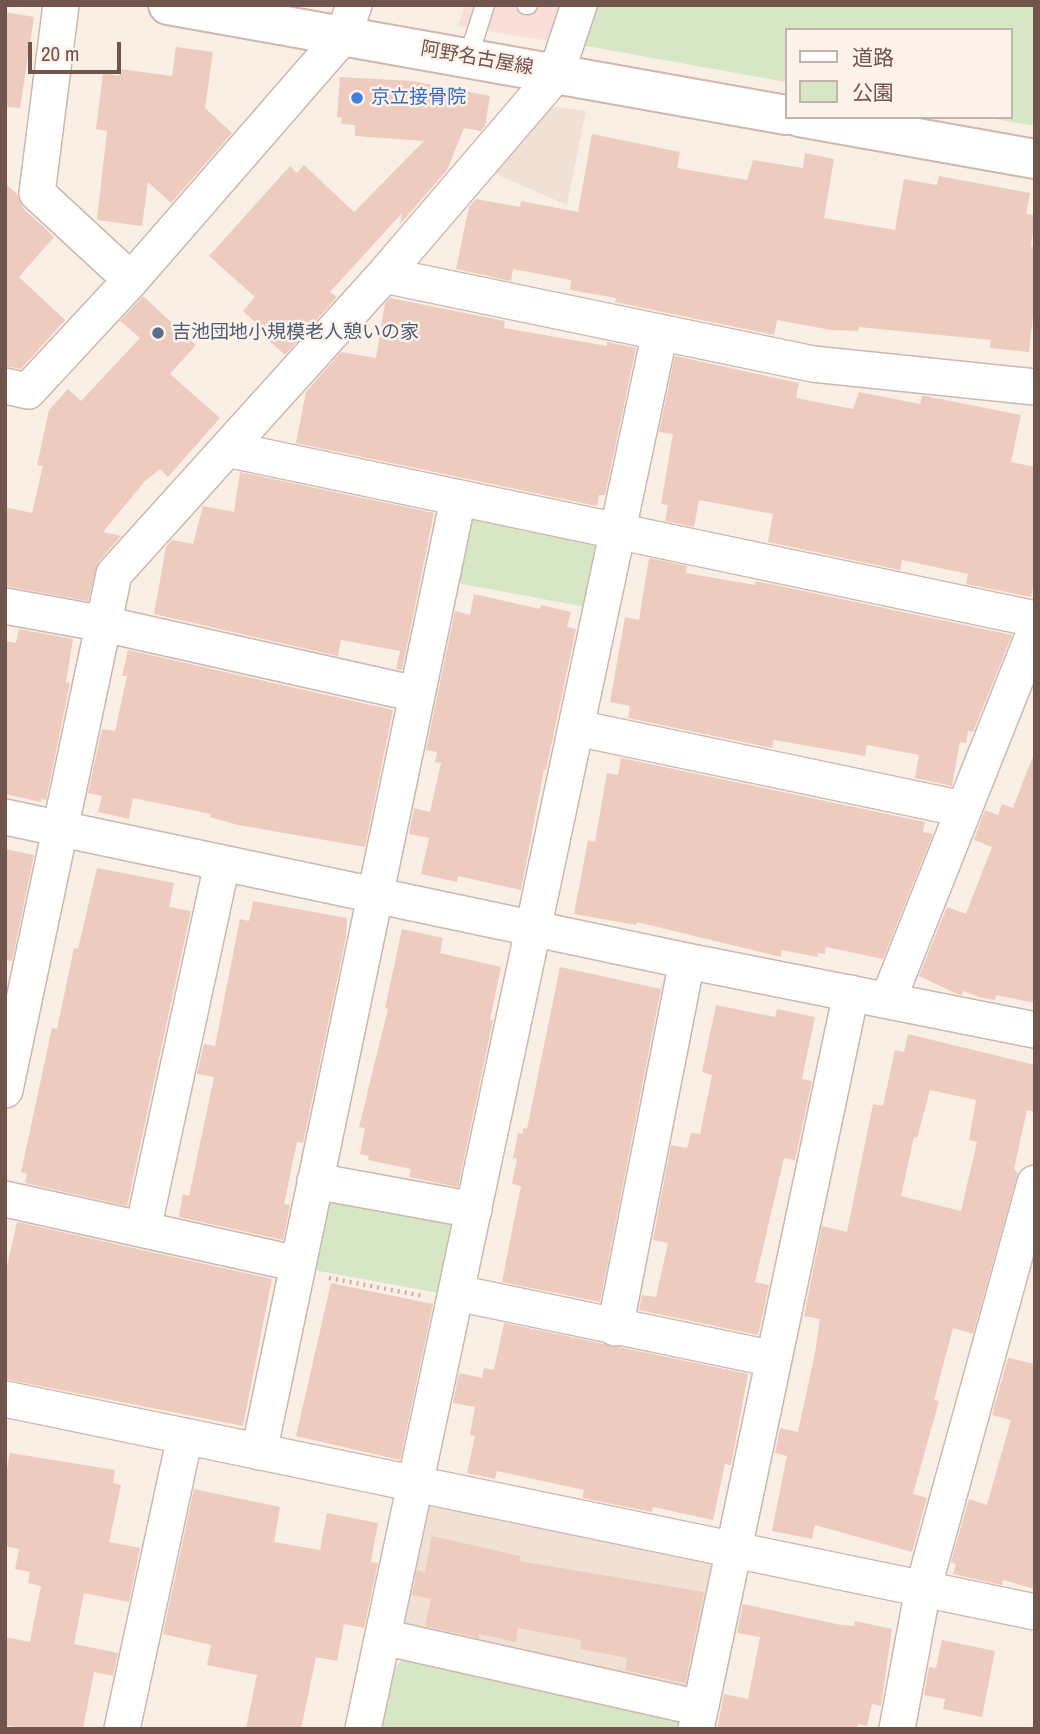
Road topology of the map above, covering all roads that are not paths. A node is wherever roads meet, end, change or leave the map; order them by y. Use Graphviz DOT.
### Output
graph roads {
  1 [pos="61,5"];
  2 [pos="168,5"];
  3 [pos="485,5"];
  4 [pos="579,5"];
  5 [pos="349,20"];
  6 [pos="468,58"];
  7 [pos="556,74"];
  8 [pos="785,115"];
  9 [pos="810,119"];
  10 [pos="1035,159"];
  11 [pos="384,275"];
  12 [pos="131,280"];
  13 [pos="660,332"];
  14 [pos="5,386"];
  15 [pos="1035,387"];
  16 [pos="227,449"];
  17 [pos="458,499"];
  18 [pos="619,531"];
  19 [pos="5,606"];
  20 [pos="1035,619"];
  21 [pos="104,624"];
  22 [pos="1035,631"];
  23 [pos="416,694"];
  24 [pos="577,728"];
  25 [pos="963,809"];
  26 [pos="5,817"];
  27 [pos="62,829"];
  28 [pos="222,864"];
  29 [pos="374,895"];
  30 [pos="535,927"];
  31 [pos="687,961"];
  32 [pos="851,993"];
  33 [pos="888,1000"];
  34 [pos="11,1024"];
  35 [pos="1035,1030"];
  36 [pos="5,1090"];
  37 [pos="315,1181"];
  38 [pos="1035,1183"];
  39 [pos="5,1199"];
  40 [pos="474,1210"];
  41 [pos="143,1229"];
  42 [pos="297,1268"];
  43 [pos="456,1297"];
  44 [pos="615,1328"];
  45 [pos="774,1359"];
  46 [pos="5,1399"];
  47 [pos="185,1436"];
  48 [pos="259,1452"];
  49 [pos="416,1484"];
  50 [pos="734,1549"];
  51 [pos="923,1589"];
  52 [pos="1035,1612"];
  53 [pos="383,1637"];
  54 [pos="698,1718"];
  55 [pos="122,1729"];
  56 [pos="363,1729"];
  57 [pos="897,1729"];
  1 -- 12 [label="street"];
  2 -- 5 [label="main road, 阿野名古屋線"];
  3 -- 6 [label="lane"];
  4 -- 7 [label="street"];
  5 -- 6 [label="main road, 阿野名古屋線"];
  5 -- 12 [label="street"];
  6 -- 7 [label="main road, 阿野名古屋線"];
  7 -- 8 [label="main road, 阿野名古屋線"];
  7 -- 11 [label="street"];
  9 -- 10 [label="main road"];
  11 -- 13 [label="street"];
  11 -- 16 [label="street"];
  12 -- 14 [label="street"];
  13 -- 15 [label="street"];
  13 -- 18 [label="street"];
  16 -- 17 [label="street"];
  16 -- 21 [label="street"];
  17 -- 18 [label="street"];
  17 -- 23 [label="street"];
  18 -- 20 [label="street"];
  18 -- 24 [label="street"];
  19 -- 21 [label="street"];
  21 -- 23 [label="street"];
  21 -- 27 [label="street"];
  22 -- 25 [label="street"];
  23 -- 29 [label="street"];
  24 -- 25 [label="street"];
  24 -- 30 [label="street"];
  25 -- 33 [label="street"];
  26 -- 27 [label="street"];
  27 -- 28 [label="street"];
  27 -- 34 [label="street"];
  28 -- 29 [label="street"];
  28 -- 41 [label="street"];
  29 -- 30 [label="street"];
  29 -- 37 [label="street"];
  30 -- 31 [label="street"];
  30 -- 40 [label="street"];
  31 -- 32 [label="street"];
  31 -- 44 [label="street"];
  32 -- 33 [label="street"];
  32 -- 45 [label="street"];
  33 -- 35 [label="street"];
  34 -- 36 [label="street"];
  37 -- 40 [label="street"];
  37 -- 42 [label="street"];
  38 -- 51 [label="street"];
  39 -- 41 [label="street"];
  40 -- 43 [label="street"];
  41 -- 42 [label="street"];
  42 -- 48 [label="street"];
  43 -- 44 [label="street"];
  43 -- 49 [label="street"];
  44 -- 45 [label="street"];
  45 -- 50 [label="street"];
  46 -- 47 [label="street"];
  47 -- 48 [label="street"];
  47 -- 55 [label="street"];
  48 -- 49 [label="street"];
  49 -- 50 [label="street"];
  49 -- 53 [label="street"];
  50 -- 51 [label="street"];
  50 -- 54 [label="street"];
  51 -- 52 [label="street"];
  51 -- 57 [label="street"];
  53 -- 54 [label="street"];
  53 -- 56 [label="street"];
}
